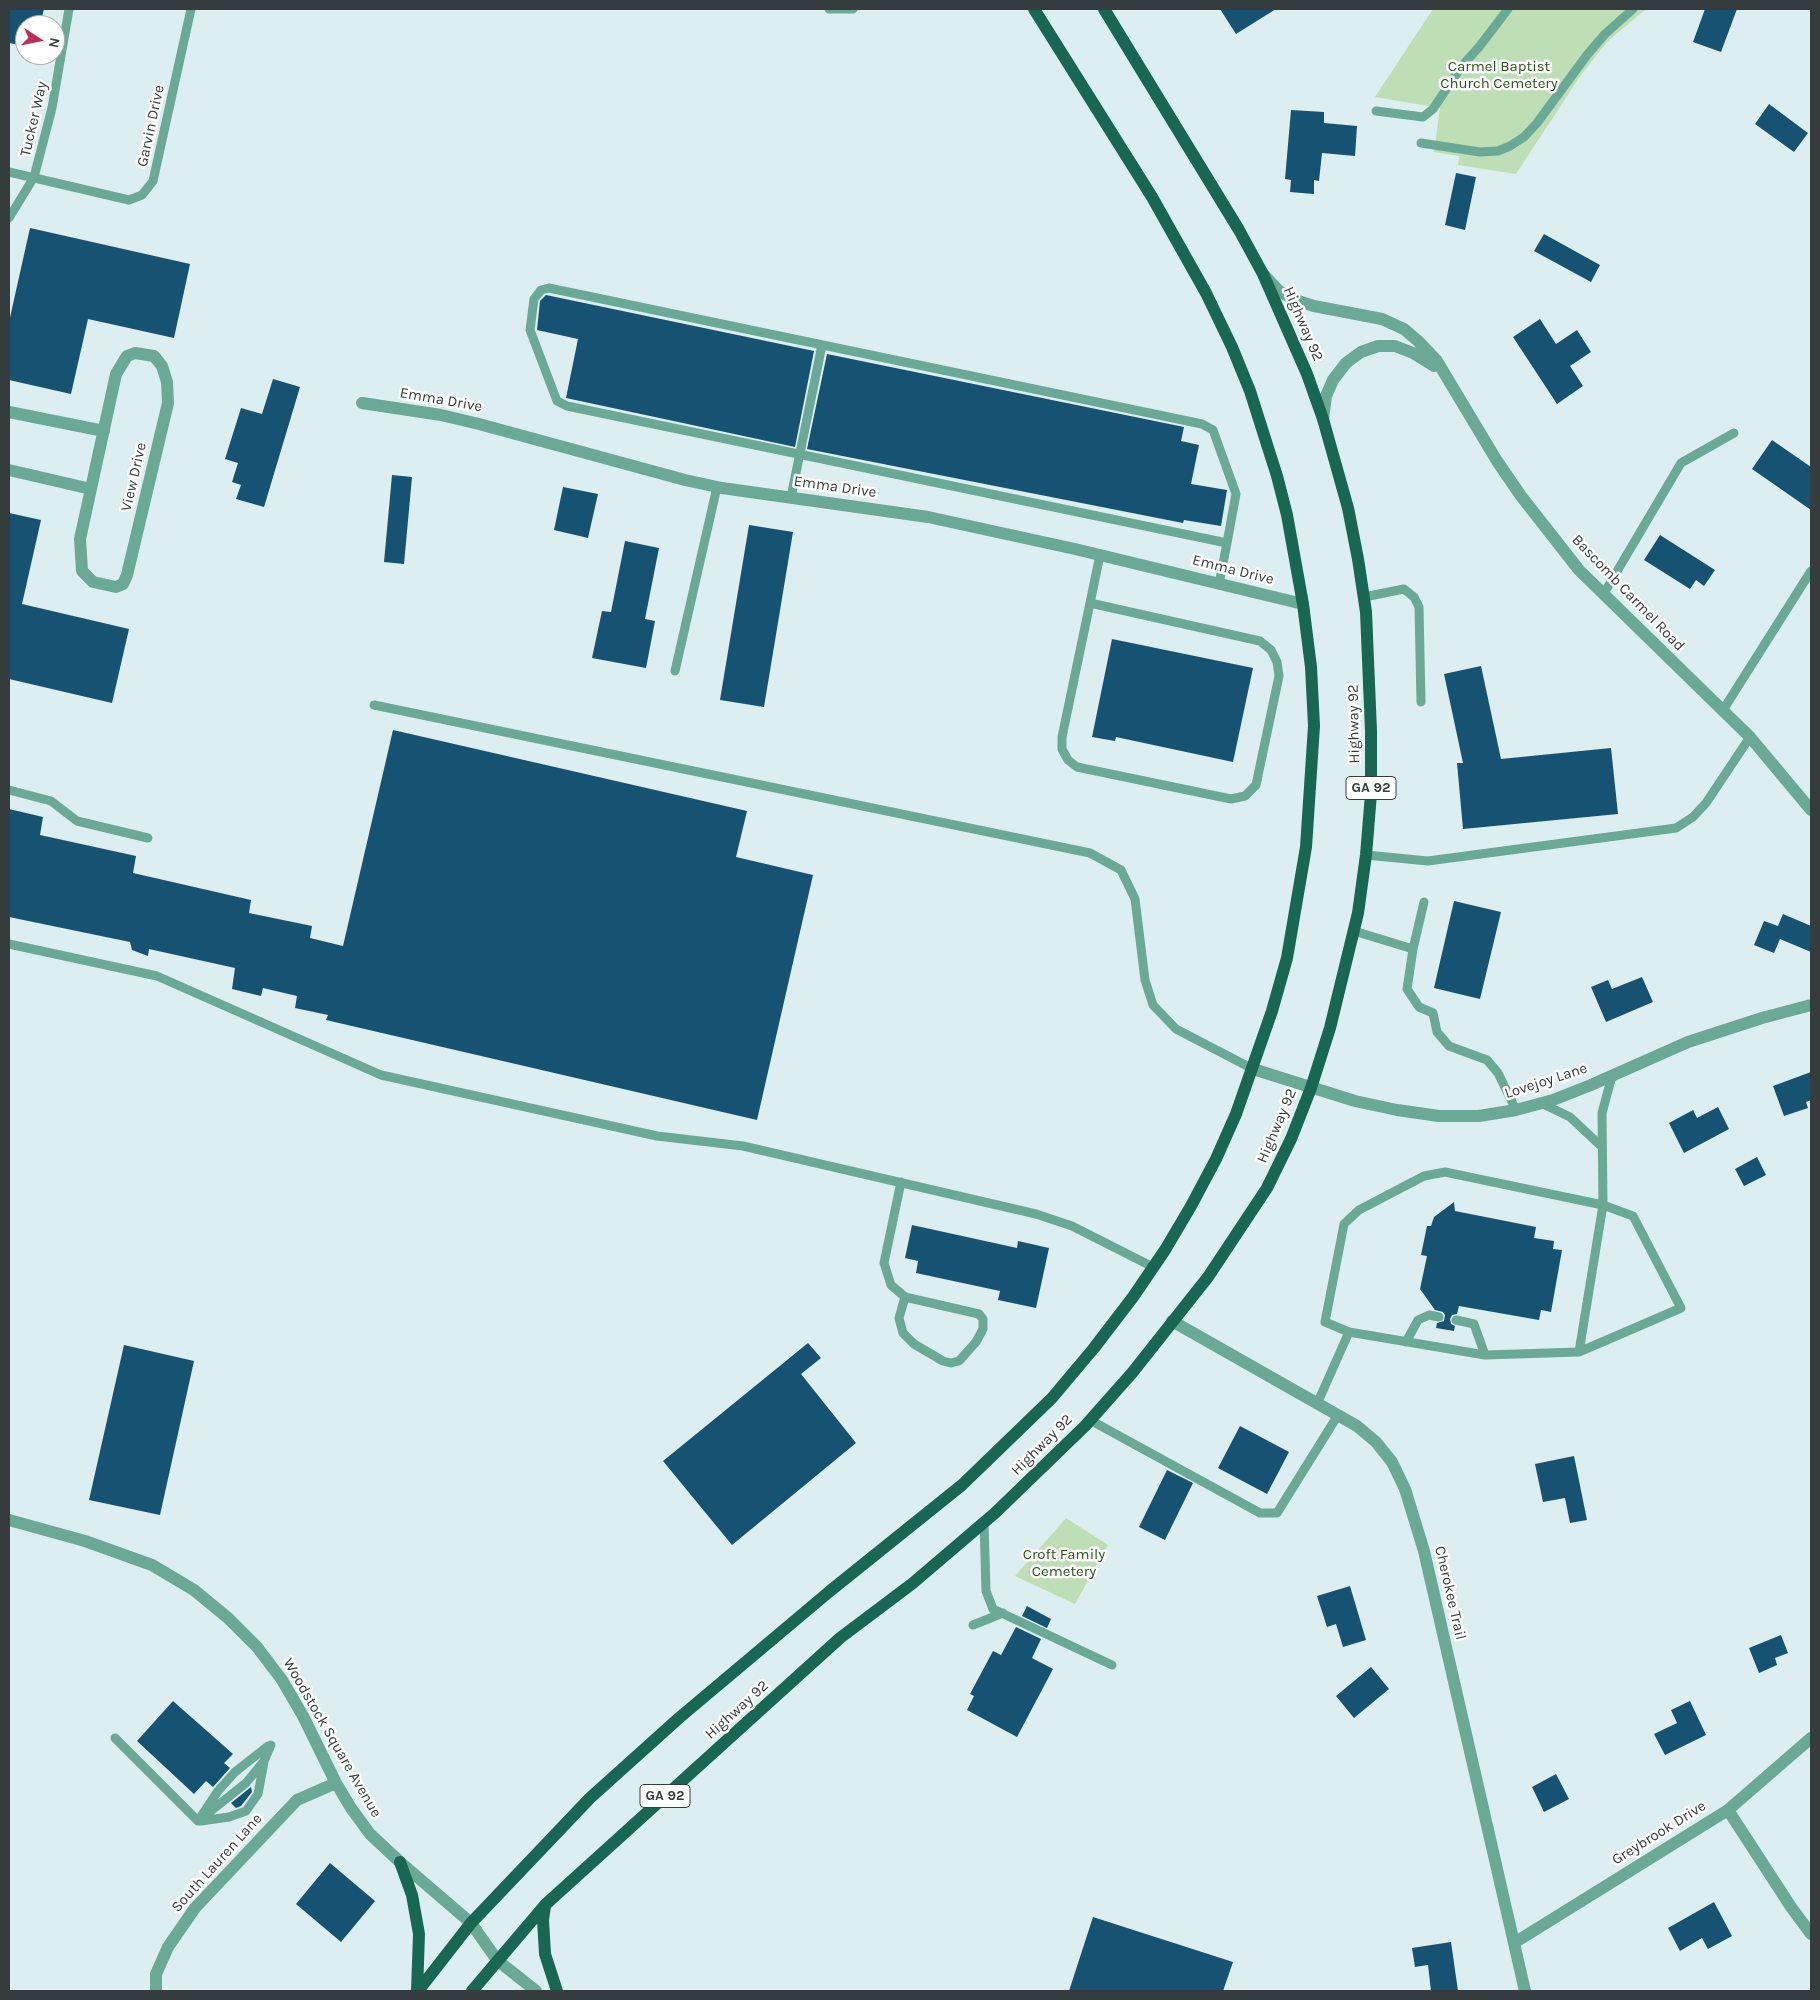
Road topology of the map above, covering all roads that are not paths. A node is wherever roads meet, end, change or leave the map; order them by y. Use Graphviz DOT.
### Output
graph roads {
  1 [pos="69,9"];
  2 [pos="191,9"];
  3 [pos="829,9"];
  4 [pos="853,9"];
  5 [pos="1034,9"];
  6 [pos="1104,9"];
  7 [pos="1508,9"];
  8 [pos="1633,9"];
  9 [pos="1376,112"];
  10 [pos="1421,143"];
  11 [pos="9,172"];
  12 [pos="34,177"];
  13 [pos="9,218"];
  14 [pos="1263,274"];
  15 [pos="822,344"];
  16 [pos="1446,379"];
  17 [pos="362,403"];
  18 [pos="9,412"];
  19 [pos="1323,419"];
  20 [pos="104,431"];
  21 [pos="1734,433"];
  22 [pos="799,454"];
  23 [pos="9,470"];
  24 [pos="717,487"];
  25 [pos="92,488"];
  26 [pos="791,497"];
  27 [pos="1227,543"];
  28 [pos="1100,555"];
  29 [pos="1811,571"];
  30 [pos="1219,584"];
  31 [pos="1603,595"];
  32 [pos="1364,597"];
  33 [pos="1090,603"];
  34 [pos="1303,604"];
  35 [pos="675,671"];
  36 [pos="1421,702"];
  37 [pos="374,705"];
  38 [pos="1723,710"];
  39 [pos="1750,737"];
  40 [pos="9,790"];
  41 [pos="1811,810"];
  42 [pos="148,838"];
  43 [pos="1366,854"];
  44 [pos="1424,902"];
  45 [pos="1354,931"];
  46 [pos="9,944"];
  47 [pos="1413,949"];
  48 [pos="1811,1005"];
  49 [pos="1253,1069"];
  50 [pos="1612,1076"];
  51 [pos="1311,1088"];
  52 [pos="1541,1103"];
  53 [pos="1516,1110"];
  54 [pos="1602,1146"];
  55 [pos="901,1182"];
  56 [pos="1603,1205"];
  57 [pos="1153,1267"];
  58 [pos="905,1297"];
  59 [pos="1439,1317"];
  60 [pos="1456,1320"];
  61 [pos="1172,1321"];
  62 [pos="1349,1332"];
  63 [pos="1406,1342"];
  64 [pos="1579,1352"];
  65 [pos="1485,1355"];
  66 [pos="1318,1404"];
  67 [pos="1338,1415"];
  68 [pos="1090,1420"];
  69 [pos="9,1520"];
  70 [pos="984,1522"];
  71 [pos="1003,1614"];
  72 [pos="973,1625"];
  73 [pos="1112,1666"];
  74 [pos="115,1738"];
  75 [pos="1811,1738"];
  76 [pos="264,1761"];
  77 [pos="336,1783"];
  78 [pos="1728,1810"];
  79 [pos="198,1821"];
  80 [pos="400,1862"];
  81 [pos="546,1904"];
  82 [pos="470,1923"];
  83 [pos="1811,1934"];
  84 [pos="1514,1943"];
  85 [pos="497,1960"];
  86 [pos="156,1991"];
  87 [pos="417,1991"];
  88 [pos="472,1991"];
  89 [pos="536,1991"];
  90 [pos="557,1991"];
  91 [pos="1525,1991"];
  1 -- 12 [label="lane, Tucker Way"];
  2 -- 12 [label="lane, Garvin Drive"];
  3 -- 4 [label="lane"];
  5 -- 34 [label="main road, Highway 92"];
  6 -- 14 [label="main road, Highway 92 / GA 92"];
  7 -- 9 [label="lane"];
  8 -- 10 [label="lane"];
  11 -- 12 [label="lane, Garvin Drive"];
  12 -- 13 [label="lane, Tucker Way"];
  14 -- 16 [label="street, Bascomb Carmel Road"];
  14 -- 19 [label="main road, Highway 92 / GA 92"];
  15 -- 22 [label="lane"];
  15 -- 22 [label="lane"];
  15 -- 27 [label="lane"];
  16 -- 19 [label="street, Bascomb Carmel Road"];
  16 -- 31 [label="street, Bascomb Carmel Road"];
  17 -- 24 [label="street, Emma Drive"];
  18 -- 20 [label="street"];
  19 -- 32 [label="main road, Highway 92 / GA 92"];
  20 -- 25 [label="street, View Drive"];
  20 -- 25 [label="street, View Drive"];
  21 -- 31 [label="lane"];
  22 -- 26 [label="lane"];
  22 -- 27 [label="lane"];
  23 -- 25 [label="street"];
  24 -- 26 [label="street, Emma Drive"];
  24 -- 35 [label="lane"];
  26 -- 28 [label="street, Emma Drive"];
  27 -- 30 [label="lane"];
  28 -- 30 [label="street, Emma Drive"];
  28 -- 33 [label="lane"];
  29 -- 38 [label="lane"];
  30 -- 34 [label="street, Emma Drive"];
  31 -- 38 [label="street, Bascomb Carmel Road"];
  32 -- 36 [label="lane"];
  32 -- 43 [label="main road, Highway 92 / GA 92"];
  33 -- 33 [label="lane"];
  34 -- 49 [label="main road, Highway 92"];
  37 -- 49 [label="lane"];
  38 -- 39 [label="street, Bascomb Carmel Road"];
  39 -- 41 [label="street, Bascomb Carmel Road"];
  39 -- 43 [label="lane"];
  40 -- 42 [label="lane"];
  43 -- 45 [label="main road, Highway 92 / GA 92"];
  44 -- 47 [label="lane"];
  45 -- 47 [label="lane"];
  45 -- 51 [label="main road, Highway 92 / GA 92"];
  46 -- 55 [label="lane"];
  47 -- 53 [label="lane"];
  48 -- 50 [label="street, Lovejoy Lane"];
  49 -- 51 [label="street, Lovejoy Lane"];
  49 -- 57 [label="main road, Highway 92"];
  50 -- 52 [label="street, Lovejoy Lane"];
  50 -- 54 [label="lane"];
  51 -- 53 [label="street, Lovejoy Lane"];
  51 -- 61 [label="main road, Highway 92 / GA 92"];
  52 -- 53 [label="street, Lovejoy Lane"];
  52 -- 54 [label="lane"];
  54 -- 56 [label="lane"];
  55 -- 57 [label="lane"];
  55 -- 58 [label="lane"];
  56 -- 62 [label="lane"];
  56 -- 64 [label="lane"];
  56 -- 64 [label="lane"];
  57 -- 82 [label="main road, Highway 92"];
  58 -- 58 [label="lane"];
  59 -- 63 [label="lane"];
  60 -- 65 [label="lane"];
  61 -- 66 [label="street, Cherokee Trail"];
  61 -- 68 [label="main road, Highway 92 / GA 92"];
  62 -- 63 [label="lane"];
  62 -- 66 [label="lane"];
  63 -- 65 [label="lane"];
  64 -- 65 [label="lane"];
  66 -- 67 [label="street, Cherokee Trail"];
  67 -- 68 [label="lane"];
  67 -- 84 [label="street, Cherokee Trail"];
  68 -- 70 [label="main road, Highway 92 / GA 92"];
  69 -- 77 [label="street, Woodstock Square Avenue"];
  70 -- 71 [label="lane"];
  70 -- 81 [label="main road, Highway 92 / GA 92"];
  71 -- 72 [label="lane"];
  71 -- 73 [label="lane"];
  74 -- 79 [label="lane"];
  75 -- 78 [label="street, Greybrook Drive"];
  76 -- 79 [label="lane"];
  76 -- 79 [label="lane"];
  76 -- 79 [label="lane"];
  77 -- 80 [label="street, Woodstock Square Avenue"];
  77 -- 86 [label="street, South Lauren Lane"];
  78 -- 83 [label="street"];
  78 -- 84 [label="street, Greybrook Drive"];
  80 -- 82 [label="street, Woodstock Square Avenue"];
  80 -- 87 [label="main road"];
  81 -- 85 [label="main road, Highway 92 / GA 92"];
  81 -- 90 [label="main road"];
  82 -- 85 [label="street, Woodstock Square Avenue"];
  82 -- 87 [label="main road, Highway 92"];
  84 -- 91 [label="street, Cherokee Trail"];
  85 -- 88 [label="main road, Highway 92 / GA 92"];
  85 -- 89 [label="street, Woodstock Square Avenue"];
}
